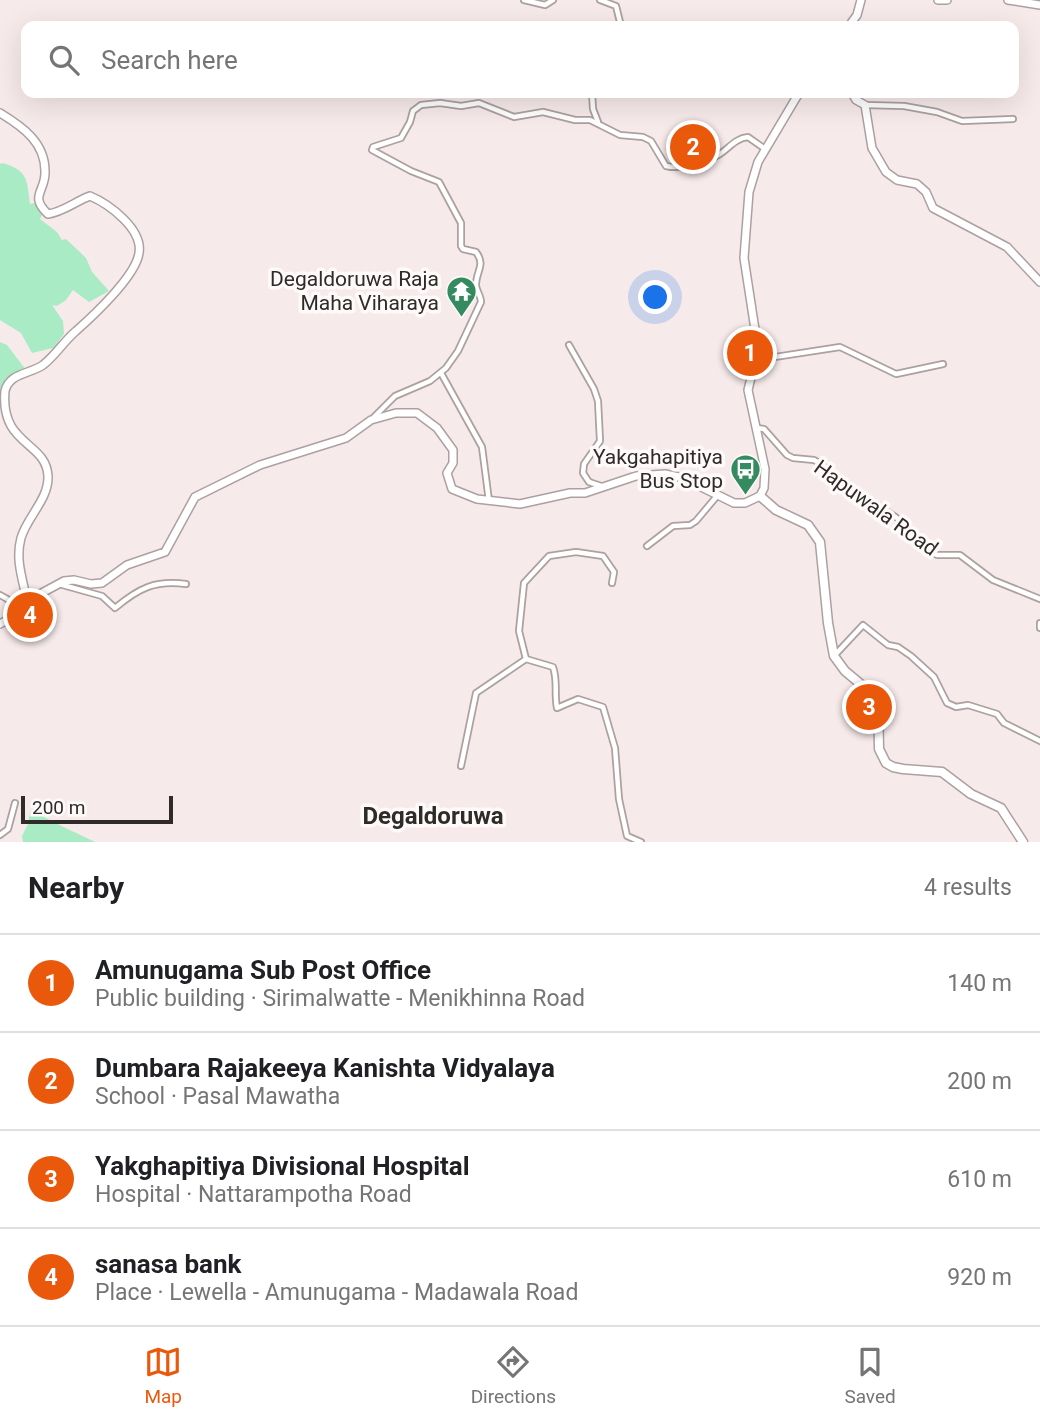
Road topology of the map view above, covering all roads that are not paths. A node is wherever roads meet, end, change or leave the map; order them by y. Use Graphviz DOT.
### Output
graph roads {
  1 [pos="524,0"];
  2 [pos="553,0"];
  3 [pos="600,0"];
  4 [pos="861,0"];
  5 [pos="938,0"];
  6 [pos="947,0"];
  7 [pos="1008,0"];
  8 [pos="1040,5"];
  9 [pos="620,21"];
  10 [pos="852,21"];
  11 [pos="592,98"];
  12 [pos="796,98"];
  13 [pos="855,98"];
  14 [pos="865,105"];
  15 [pos="0,113"];
  16 [pos="1013,119"];
  17 [pos="598,122"];
  18 [pos="765,149"];
  19 [pos="1040,282"];
  20 [pos="569,345"];
  21 [pos="756,360"];
  22 [pos="943,364"];
  23 [pos="441,373"];
  24 [pos="3,412"];
  25 [pos="371,420"];
  26 [pos="756,427"];
  27 [pos="607,488"];
  28 [pos="717,496"];
  29 [pos="760,496"];
  30 [pos="489,502"];
  31 [pos="647,547"];
  32 [pos="612,583"];
  33 [pos="57,584"];
  34 [pos="186,584"];
  35 [pos="0,595"];
  36 [pos="1040,599"];
  37 [pos="26,603"];
  38 [pos="0,624"];
  39 [pos="834,656"];
  40 [pos="526,659"];
  41 [pos="1040,741"];
  42 [pos="461,766"];
  43 [pos="15,803"];
  44 [pos="0,835"];
  45 [pos="641,842"];
  46 [pos="1023,842"];
  1 -- 2 [label="street"];
  3 -- 9 [label="street"];
  4 -- 10 [label="main road"];
  5 -- 6 [label="main road"];
  7 -- 8 [label="main road"];
  11 -- 17 [label="street"];
  12 -- 18 [label="main road"];
  13 -- 14 [label="main road"];
  14 -- 16 [label="street"];
  14 -- 19 [label="main road"];
  15 -- 24 [label="main road"];
  17 -- 18 [label="street"];
  17 -- 23 [label="street"];
  18 -- 21 [label="main road"];
  20 -- 27 [label="street"];
  21 -- 22 [label="street"];
  21 -- 26 [label="main road"];
  23 -- 25 [label="street"];
  23 -- 30 [label="street"];
  24 -- 37 [label="main road"];
  25 -- 30 [label="main road"];
  25 -- 33 [label="main road"];
  26 -- 29 [label="main road"];
  26 -- 36 [label="street, Hapuwala Road"];
  27 -- 28 [label="main road"];
  27 -- 30 [label="main road"];
  28 -- 29 [label="main road"];
  28 -- 31 [label="street"];
  29 -- 39 [label="main road"];
  32 -- 40 [label="street"];
  33 -- 34 [label="street"];
  33 -- 37 [label="main road"];
  35 -- 37 [label="street"];
  37 -- 38 [label="main road"];
  39 -- 41 [label="street"];
  39 -- 46 [label="main road"];
  40 -- 42 [label="street"];
  40 -- 45 [label="street"];
  43 -- 44 [label="street"];
}
